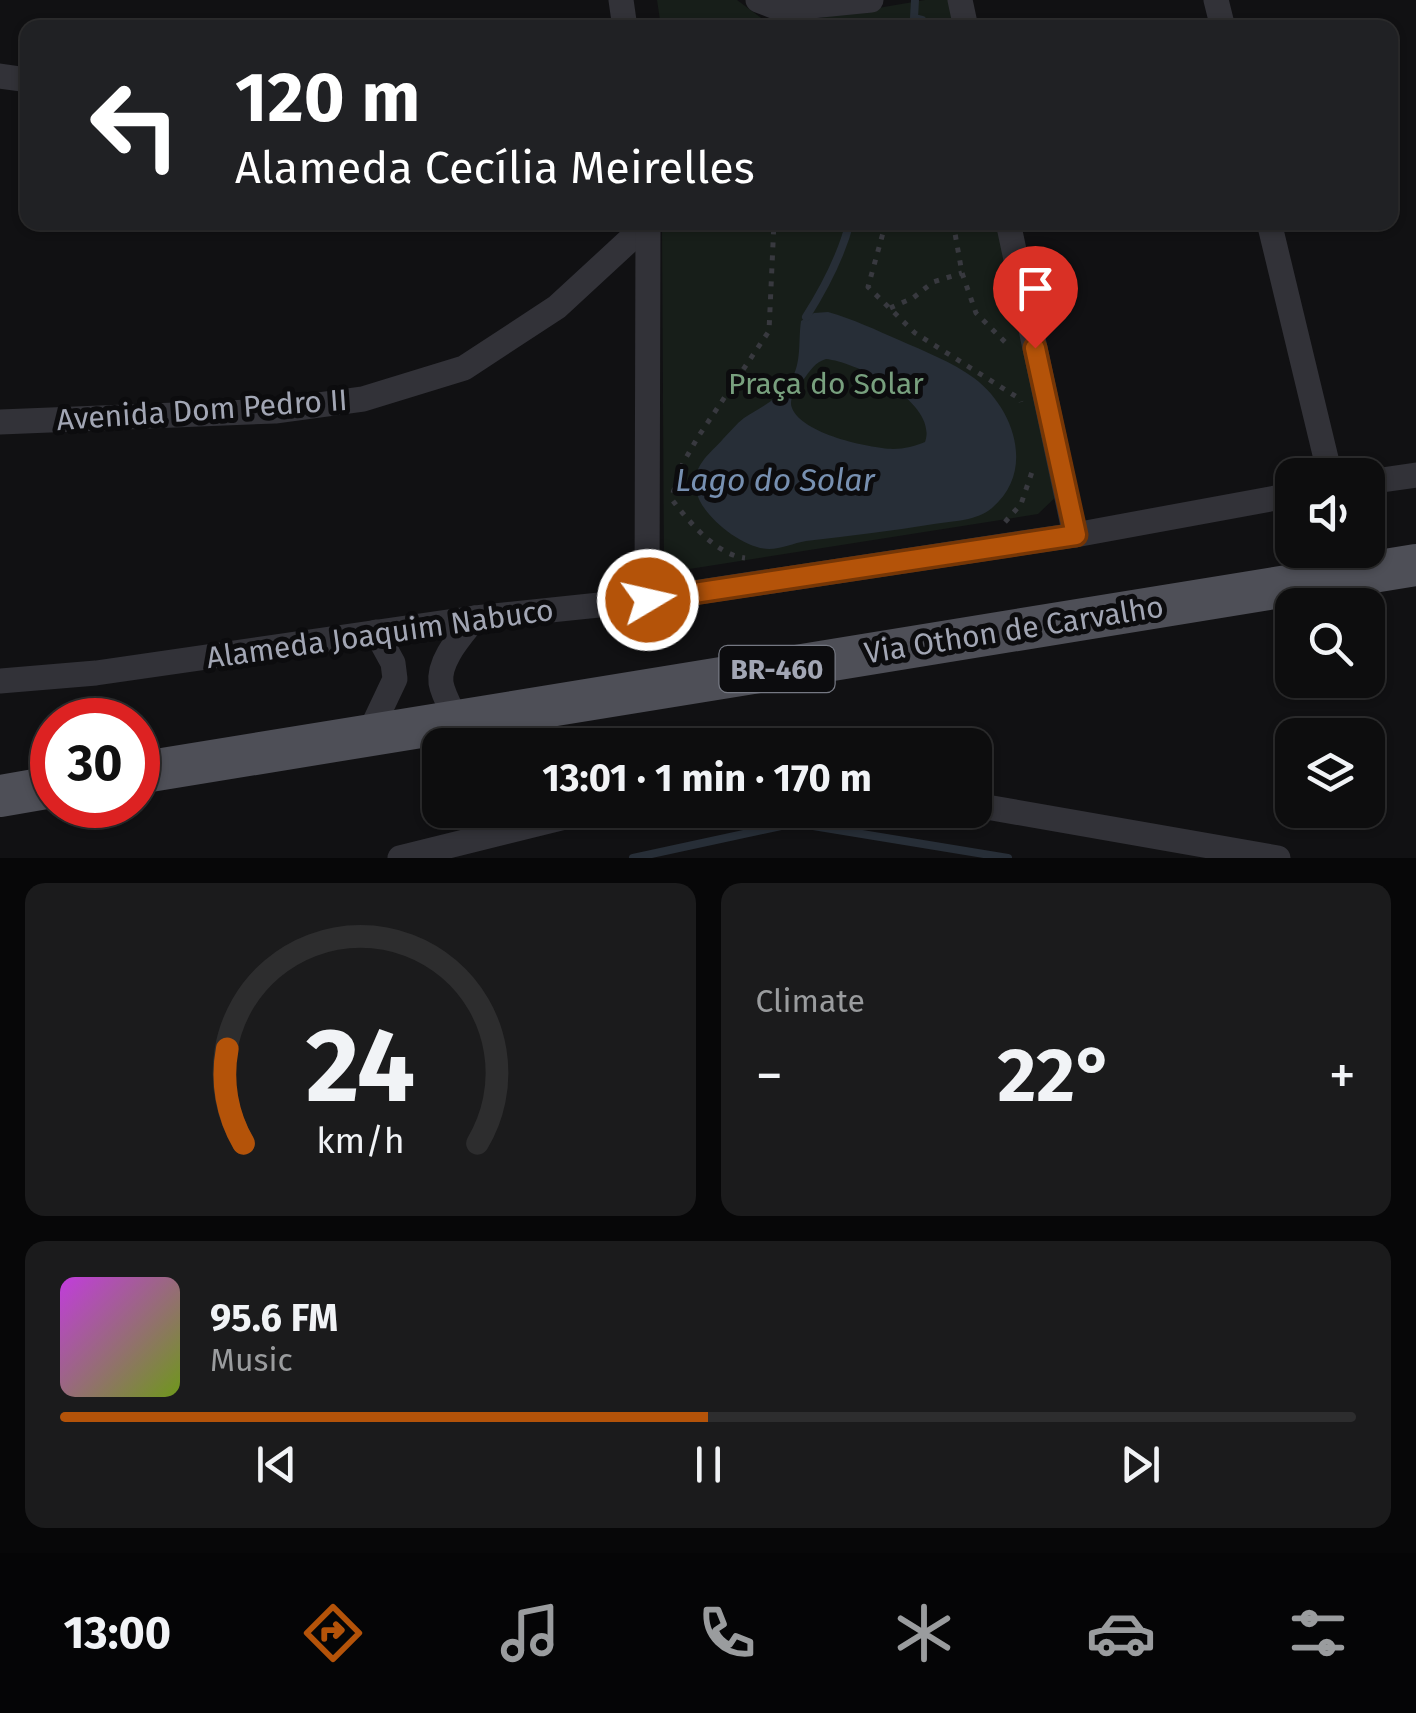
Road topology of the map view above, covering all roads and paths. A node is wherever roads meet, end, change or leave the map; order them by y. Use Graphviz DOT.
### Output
graph roads {
  1 [pos="758,0"];
  2 [pos="871,0"];
  3 [pos="640,230"];
  4 [pos="648,230"];
  5 [pos="774,230"];
  6 [pos="884,230"];
  7 [pos="955,230"];
  8 [pos="1010,230"];
  9 [pos="1271,230"];
  10 [pos="962,273"];
  11 [pos="890,308"];
  12 [pos="1035,348"];
  13 [pos="1024,416"];
  14 [pos="0,422"];
  15 [pos="1032,451"];
  16 [pos="1326,458"];
  17 [pos="1416,475"];
  18 [pos="1385,480"];
  19 [pos="1275,497"];
  20 [pos="672,499"];
  21 [pos="647,520"];
  22 [pos="1002,526"];
  23 [pos="1076,535"];
  24 [pos="752,559"];
  25 [pos="1416,565"];
  26 [pos="648,600"];
  27 [pos="475,618"];
  28 [pos="376,632"];
  29 [pos="0,682"];
  30 [pos="457,721"];
  31 [pos="368,736"];
  32 [pos="160,770"];
  33 [pos="30,791"];
  34 [pos="0,796"];
  35 [pos="992,807"];
  36 [pos="521,828"];
  37 [pos="400,858"];
  38 [pos="1278,858"];
  1 -- 2 [label="street"];
  3 -- 14 [label="street, Avenida Dom Pedro II"];
  4 -- 21 [label="street"];
  5 -- 20 [label="path"];
  6 -- 11 [label="path"];
  7 -- 10 [label="path"];
  8 -- 12 [label="street"];
  9 -- 16 [label="street"];
  10 -- 11 [label="path"];
  10 -- 12 [label="path"];
  11 -- 13 [label="path"];
  12 -- 23 [label="street"];
  15 -- 22 [label="path"];
  17 -- 18 [label="street"];
  19 -- 23 [label="street, Alameda Joaquim Nabuco"];
  20 -- 21 [label="path"];
  20 -- 24 [label="path"];
  21 -- 26 [label="street"];
  23 -- 26 [label="street, Alameda Joaquim Nabuco"];
  25 -- 30 [label="main road, Via Othon de Carvalho / BR-460"];
  26 -- 27 [label="street, Alameda Joaquim Nabuco"];
  27 -- 28 [label="street, Alameda Joaquim Nabuco"];
  27 -- 30 [label="street"];
  28 -- 29 [label="street, Alameda Joaquim Nabuco"];
  28 -- 31 [label="street"];
  30 -- 31 [label="main road, Via Othon de Carvalho / BR-460"];
  31 -- 32 [label="main road, Via Othon de Carvalho / BR-460"];
  33 -- 34 [label="main road"];
  35 -- 38 [label="street"];
  36 -- 37 [label="street"];
}
